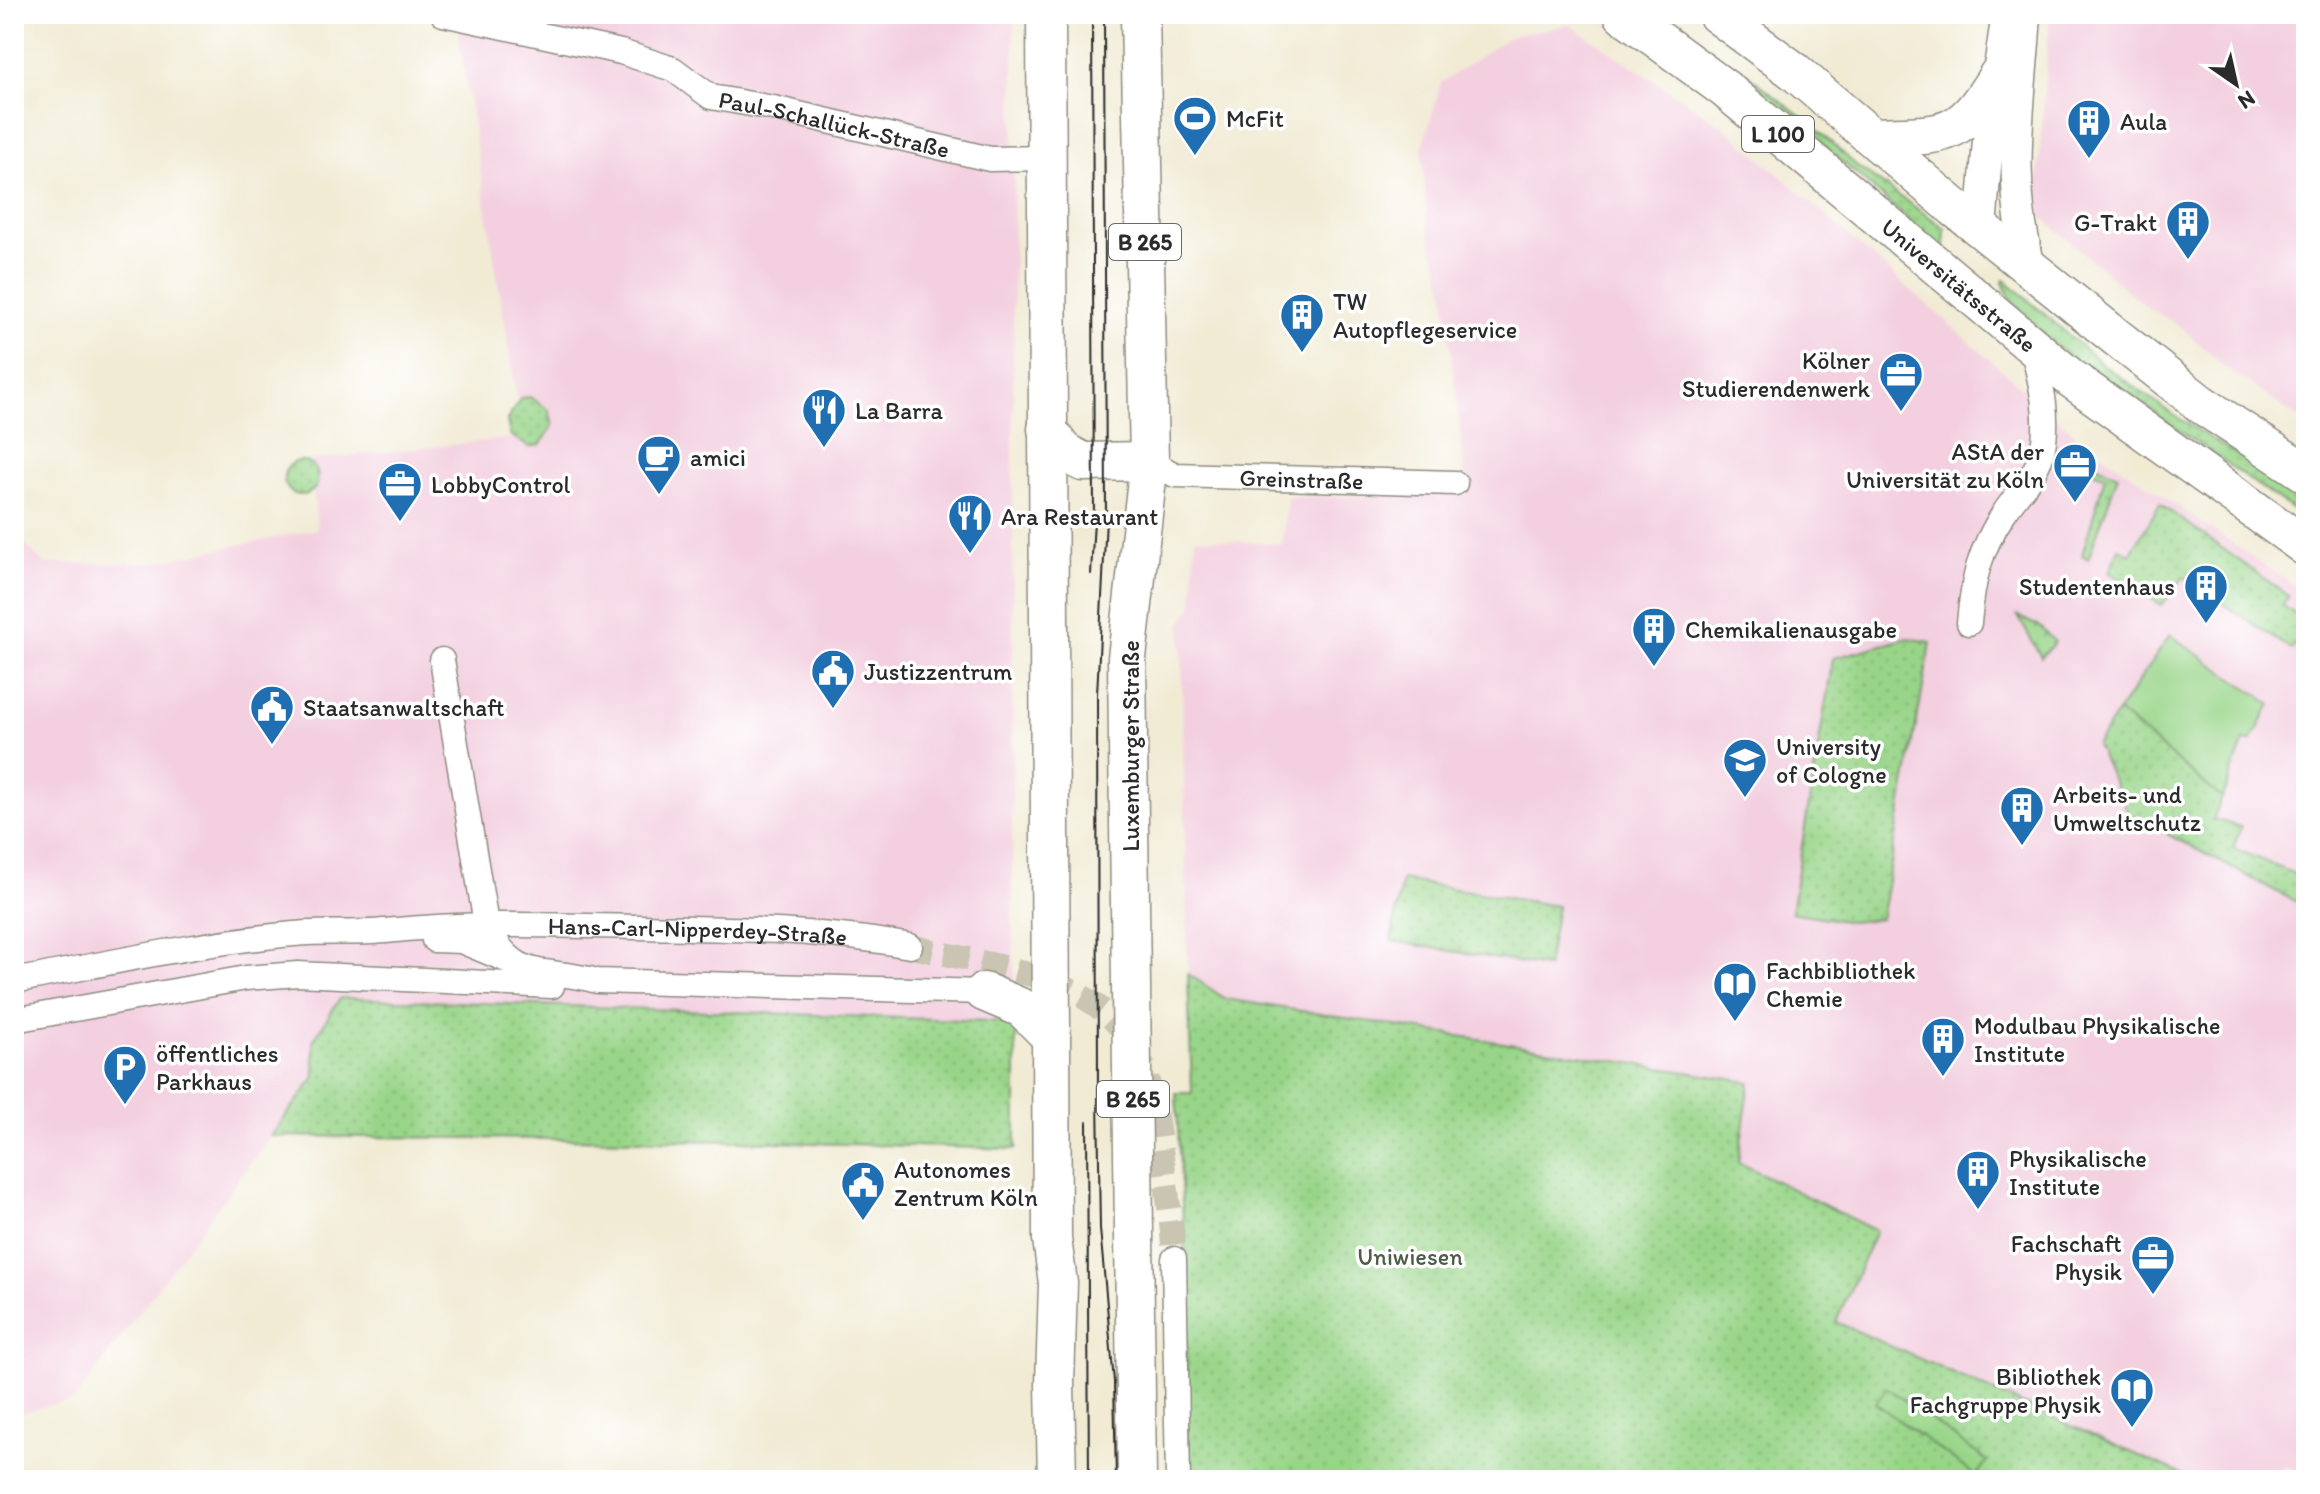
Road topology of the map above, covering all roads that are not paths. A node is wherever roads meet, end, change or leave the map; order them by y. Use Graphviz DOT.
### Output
graph roads {
  1 [pos="443,14"];
  2 [pos="1046,14"];
  3 [pos="1140,14"];
  4 [pos="1623,14"];
  5 [pos="1717,14"];
  6 [pos="2007,14"];
  7 [pos="2026,14"];
  8 [pos="1771,55"];
  9 [pos="1999,74"];
  10 [pos="1725,89"];
  11 [pos="1874,137"];
  12 [pos="1046,158"];
  13 [pos="1981,228"];
  14 [pos="2031,268"];
  15 [pos="1978,302"];
  16 [pos="2032,347"];
  17 [pos="1047,429"];
  18 [pos="1149,461"];
  19 [pos="2306,473"];
  20 [pos="1455,483"];
  21 [pos="2305,546"];
  22 [pos="1969,623"];
  23 [pos="442,660"];
  24 [pos="486,924"];
  25 [pos="385,931"];
  26 [pos="241,941"];
  27 [pos="910,946"];
  28 [pos="1050,948"];
  29 [pos="158,955"];
  30 [pos="515,964"];
  31 [pos="246,978"];
  32 [pos="14,981"];
  33 [pos="597,981"];
  34 [pos="984,992"];
  35 [pos="147,996"];
  36 [pos="14,1020"];
  37 [pos="1050,1036"];
  38 [pos="1174,1259"];
  39 [pos="1057,1480"];
  40 [pos="1137,1480"];
  41 [pos="1178,1480"];
  1 -- 12 [label="street, Paul-Schallück-Straße"];
  2 -- 12 [label="main road"];
  3 -- 18 [label="main road, Luxemburger Straße / B 265"];
  4 -- 10 [label="main road, Universitätsstraße / L 100"];
  5 -- 8 [label="main road, L 100"];
  6 -- 9 [label="street"];
  7 -- 14 [label="street"];
  8 -- 10 [label="main road"];
  8 -- 11 [label="main road, L 100"];
  9 -- 11 [label="main road"];
  9 -- 13 [label="street"];
  10 -- 15 [label="main road, Universitätsstraße / L 100"];
  11 -- 13 [label="main road, L 100"];
  12 -- 17 [label="main road"];
  13 -- 14 [label="main road, L 100"];
  13 -- 15 [label="main road"];
  14 -- 19 [label="main road, L 100"];
  15 -- 16 [label="main road, Universitätsstraße / L 100"];
  16 -- 21 [label="main road, Universitätsstraße / L 100"];
  16 -- 22 [label="street"];
  17 -- 18 [label="main road"];
  17 -- 28 [label="main road"];
  18 -- 20 [label="street, Greinstraße"];
  18 -- 40 [label="main road, Luxemburger Straße / B 265"];
  23 -- 24 [label="street"];
  24 -- 25 [label="street, Hans-Carl-Nipperdey-Straße"];
  24 -- 27 [label="street, Hans-Carl-Nipperdey-Straße"];
  24 -- 30 [label="street"];
  25 -- 26 [label="street, Hans-Carl-Nipperdey-Straße"];
  25 -- 30 [label="street, Hans-Carl-Nipperdey-Straße"];
  26 -- 29 [label="street, Hans-Carl-Nipperdey-Straße"];
  26 -- 31 [label="street"];
  28 -- 34 [label="main road"];
  28 -- 37 [label="main road"];
  29 -- 32 [label="street, Hans-Carl-Nipperdey-Straße"];
  29 -- 35 [label="street"];
  30 -- 33 [label="street, Hans-Carl-Nipperdey-Straße"];
  31 -- 33 [label="street, Hans-Carl-Nipperdey-Straße"];
  31 -- 35 [label="street, Hans-Carl-Nipperdey-Straße"];
  33 -- 34 [label="street, Hans-Carl-Nipperdey-Straße"];
  34 -- 37 [label="main road"];
  35 -- 36 [label="street, Hans-Carl-Nipperdey-Straße"];
  37 -- 39 [label="main road"];
  38 -- 41 [label="street"];
}
